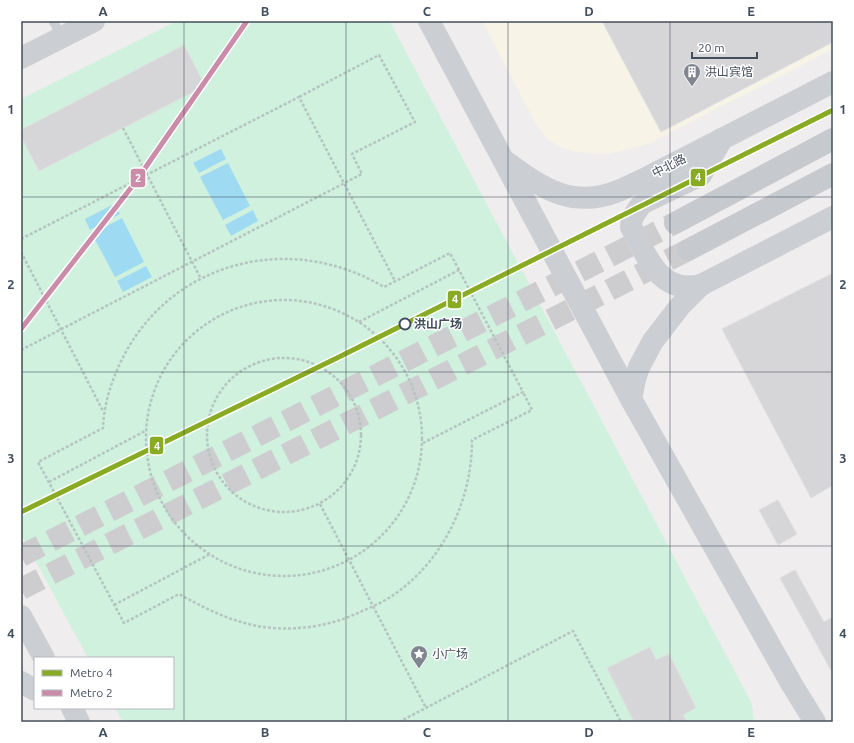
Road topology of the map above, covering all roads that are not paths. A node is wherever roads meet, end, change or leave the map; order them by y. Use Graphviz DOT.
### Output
graph roads {
  1 [pos="430,21"];
  2 [pos="87,22"];
  3 [pos="58,29"];
  4 [pos="21,58"];
  5 [pos="833,82"];
  6 [pos="722,139"];
  7 [pos="833,140"];
  8 [pos="502,158"];
  9 [pos="833,174"];
  10 [pos="833,217"];
  11 [pos="675,222"];
  12 [pos="688,250"];
  13 [pos="701,285"];
  14 [pos="631,399"];
  15 [pos="21,616"];
  16 [pos="43,657"];
  17 [pos="21,682"];
  18 [pos="791,683"];
  19 [pos="34,689"];
  20 [pos="795,722"];
  21 [pos="815,722"];
  1 -- 8 [label="main road"];
  2 -- 3 [label="main road"];
  3 -- 4 [label="main road"];
  5 -- 6 [label="main road, 中北路"];
  6 -- 8 [label="main road, 中北路"];
  6 -- 13 [label="main road"];
  7 -- 11 [label="main road"];
  8 -- 14 [label="main road"];
  9 -- 12 [label="main road"];
  10 -- 13 [label="main road"];
  13 -- 14 [label="main road"];
  14 -- 18 [label="main road"];
  15 -- 16 [label="main road"];
  17 -- 19 [label="main road"];
  18 -- 20 [label="main road"];
  18 -- 21 [label="main road"];
}
